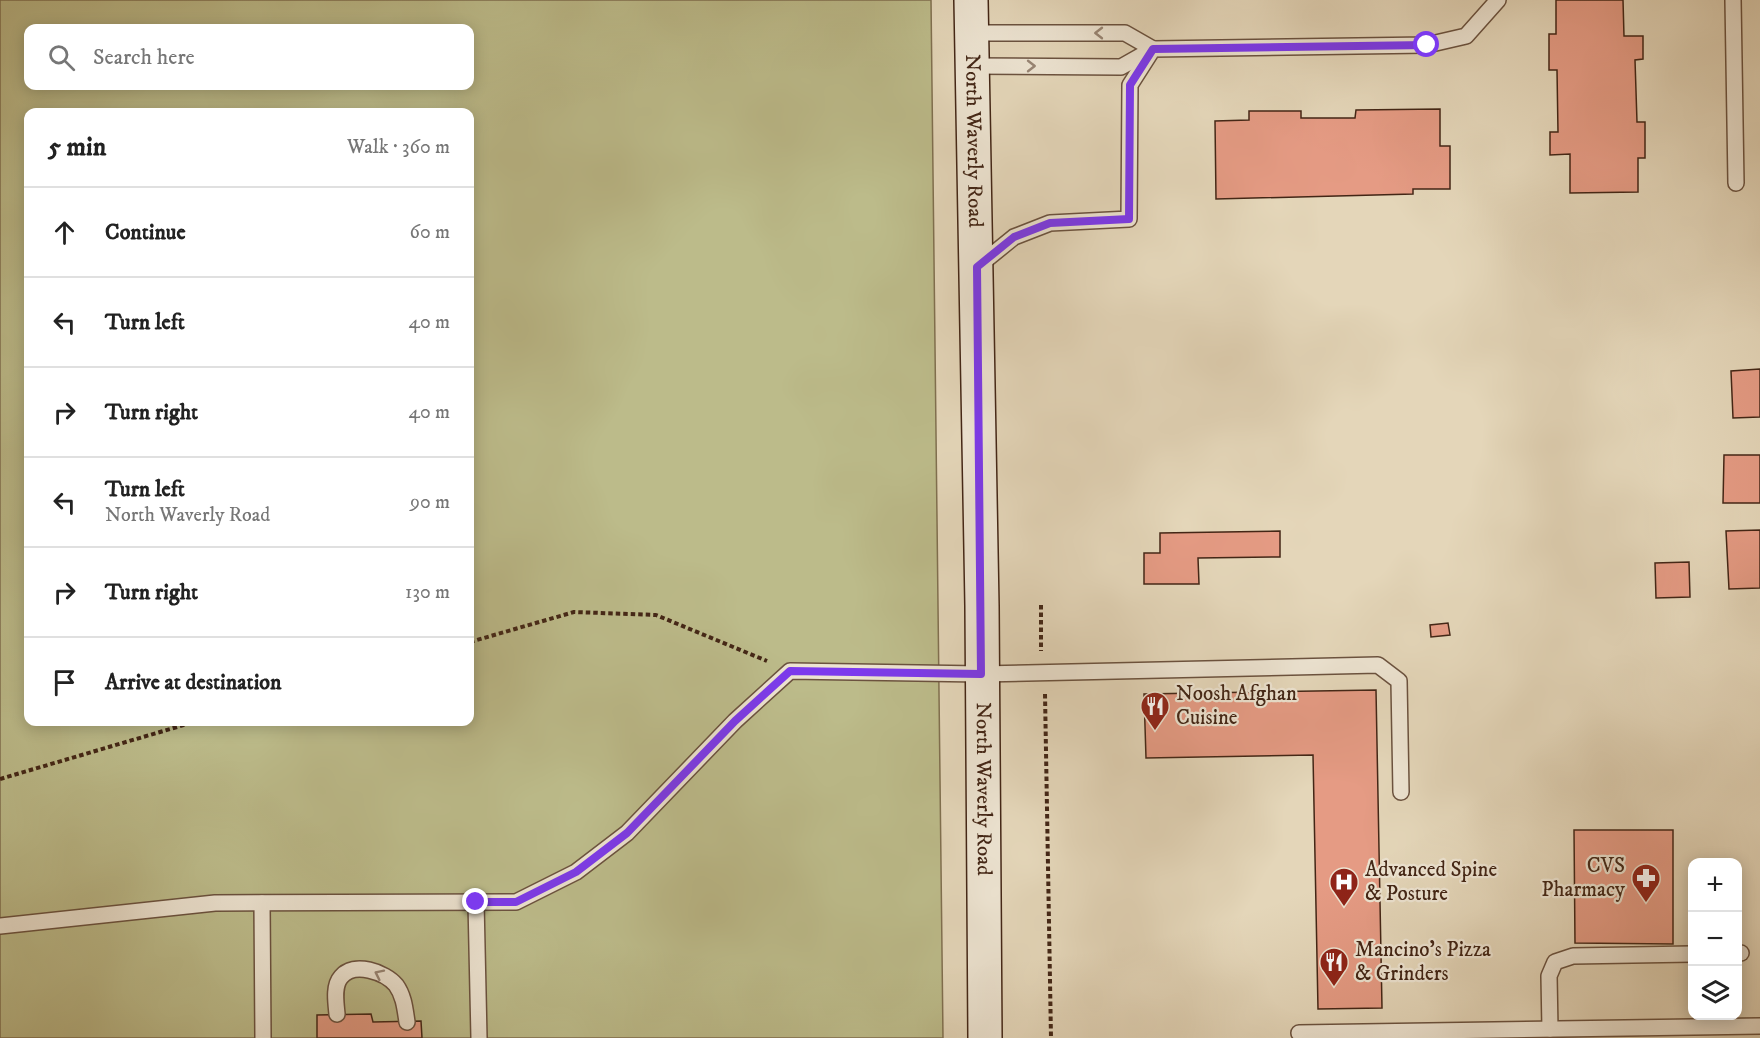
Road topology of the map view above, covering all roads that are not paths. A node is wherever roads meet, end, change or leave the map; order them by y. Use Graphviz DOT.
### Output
graph roads {
  1 [pos="971,0"];
  2 [pos="1498,0"];
  3 [pos="1733,0"];
  4 [pos="972,33"];
  5 [pos="1153,49"];
  6 [pos="972,66"];
  7 [pos="1736,183"];
  8 [pos="977,267"];
  9 [pos="981,674"];
  10 [pos="1401,792"];
  11 [pos="476,902"];
  12 [pos="262,903"];
  13 [pos="0,926"];
  14 [pos="1688,954"];
  15 [pos="337,1014"];
  16 [pos="407,1022"];
  17 [pos="1760,1026"];
  18 [pos="1550,1029"];
  19 [pos="1299,1033"];
  20 [pos="263,1038"];
  21 [pos="479,1038"];
  22 [pos="985,1038"];
  1 -- 4 [label="main road, North Waverly Road"];
  2 -- 5 [label="lane"];
  3 -- 7 [label="lane"];
  5 -- 4 [label="lane, one-way"];
  4 -- 6 [label="main road, North Waverly Road"];
  6 -- 5 [label="lane, one-way"];
  5 -- 8 [label="lane"];
  6 -- 8 [label="main road, North Waverly Road"];
  8 -- 9 [label="main road, North Waverly Road"];
  9 -- 10 [label="lane"];
  9 -- 11 [label="lane"];
  9 -- 22 [label="main road, North Waverly Road"];
  11 -- 12 [label="lane"];
  11 -- 21 [label="lane"];
  12 -- 13 [label="lane"];
  12 -- 20 [label="lane"];
  14 -- 18 [label="lane"];
  16 -- 15 [label="lane, one-way"];
  17 -- 18 [label="lane"];
  18 -- 19 [label="lane"];
}
